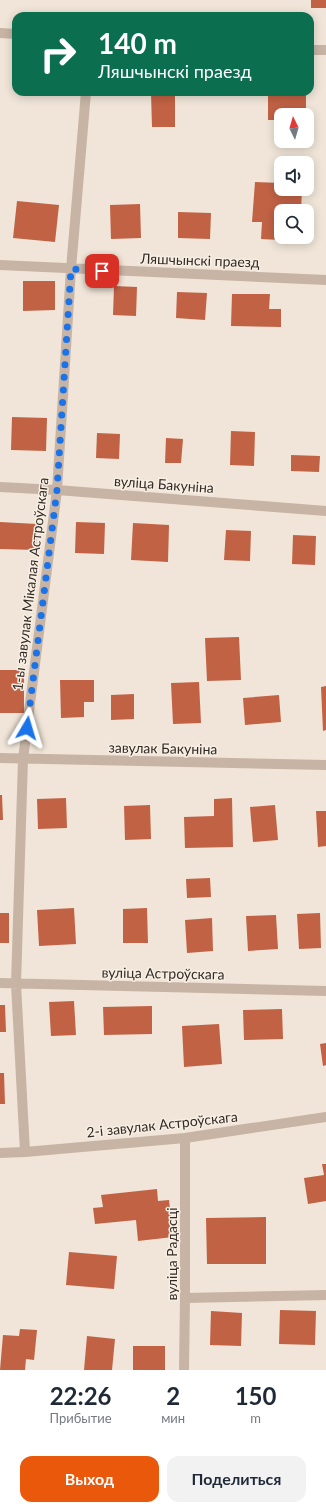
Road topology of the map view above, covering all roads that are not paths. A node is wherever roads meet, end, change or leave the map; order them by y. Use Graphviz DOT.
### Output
graph roads {
  1 [pos="0,33"];
  2 [pos="12,34"];
  3 [pos="314,50"];
  4 [pos="326,50"];
  5 [pos="86,96"];
  6 [pos="0,265"];
  7 [pos="71,269"];
  8 [pos="326,280"];
  9 [pos="0,487"];
  10 [pos="57,490"];
  11 [pos="326,511"];
  12 [pos="0,758"];
  13 [pos="23,759"];
  14 [pos="326,765"];
  15 [pos="0,983"];
  16 [pos="16,984"];
  17 [pos="326,991"];
  18 [pos="326,1117"];
  19 [pos="185,1138"];
  20 [pos="25,1152"];
  21 [pos="0,1153"];
  22 [pos="326,1295"];
  23 [pos="185,1298"];
  24 [pos="184,1370"];
  1 -- 2 [label="street"];
  3 -- 4 [label="street"];
  5 -- 7 [label="street, 1-ы завулак Мікалая Астроўскага"];
  6 -- 7 [label="street, Ляшчынскі праезд"];
  7 -- 8 [label="street, Ляшчынскі праезд"];
  7 -- 10 [label="street, 1-ы завулак Мікалая Астроўскага"];
  9 -- 10 [label="street, вуліца Бакуніна"];
  10 -- 11 [label="street, вуліца Бакуніна"];
  10 -- 13 [label="street, 1-ы завулак Мікалая Астроўскага"];
  12 -- 13 [label="street, завулак Бакуніна"];
  13 -- 14 [label="street, завулак Бакуніна"];
  13 -- 16 [label="street, 1-ы завулак Мікалая Астроўскага"];
  15 -- 16 [label="street, вуліца Астроўскага"];
  16 -- 17 [label="street, вуліца Астроўскага"];
  16 -- 20 [label="street, 1-ы завулак Мікалая Астроўскага"];
  18 -- 19 [label="street, 2-і завулак Астроўскага"];
  19 -- 20 [label="street, 2-і завулак Астроўскага"];
  19 -- 23 [label="street, вуліца Радасці"];
  20 -- 21 [label="street, 2-і завулак Астроўскага"];
  22 -- 23 [label="street"];
  23 -- 24 [label="street, вуліца Радасці"];
}
